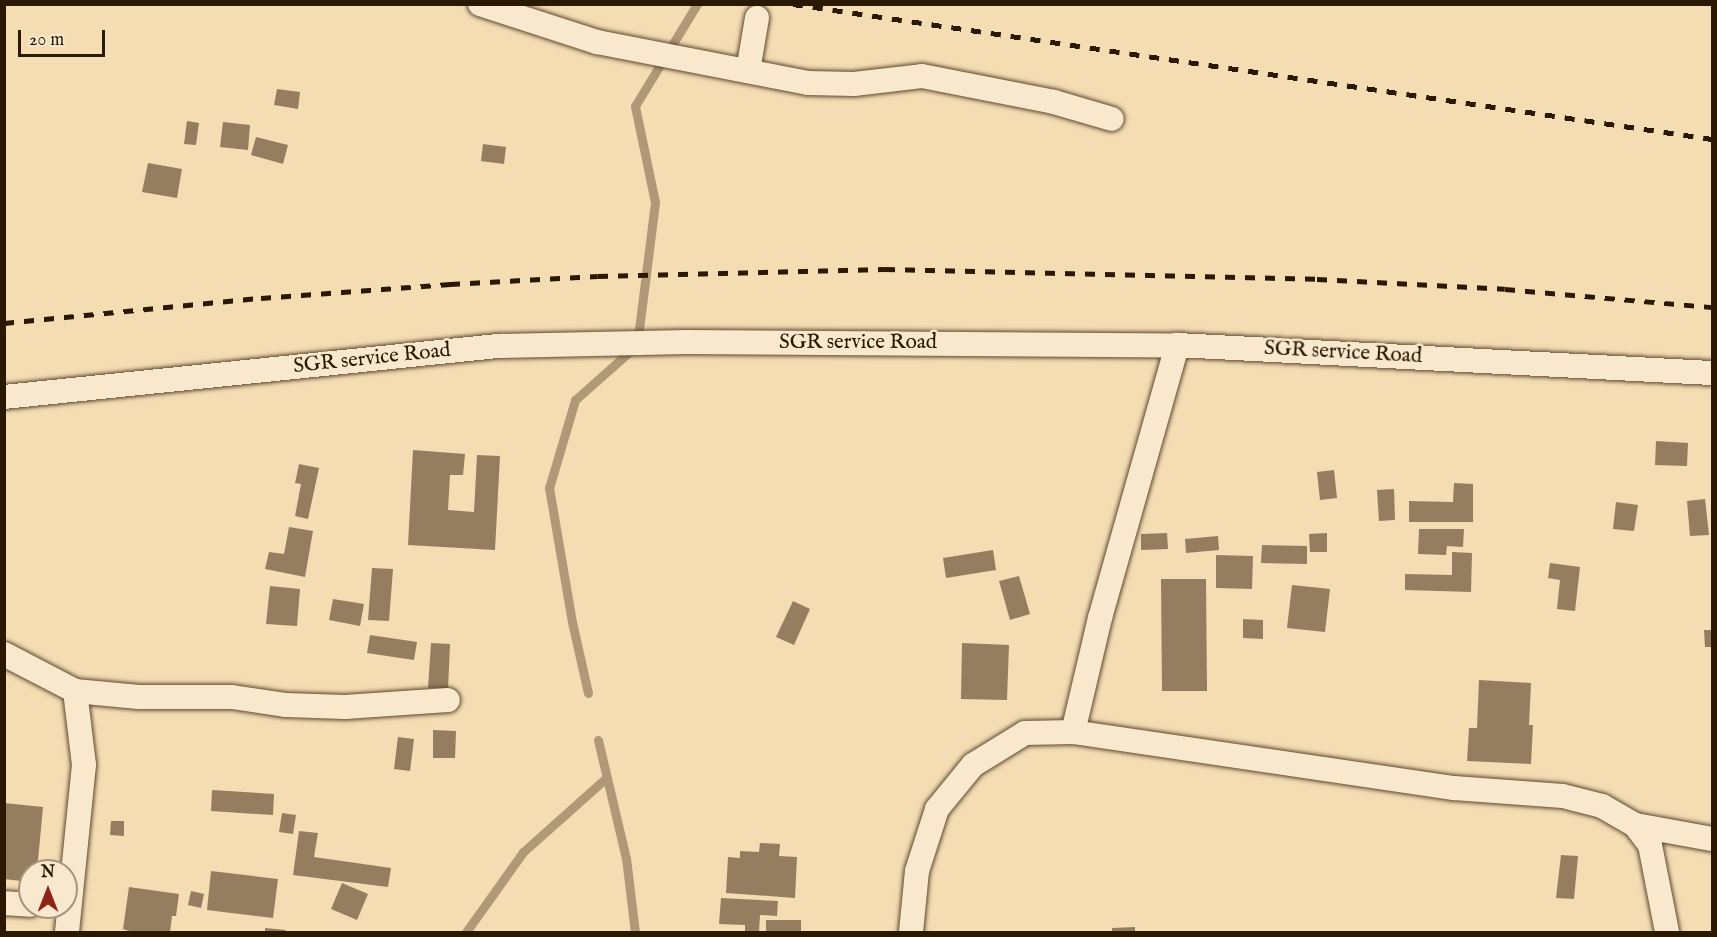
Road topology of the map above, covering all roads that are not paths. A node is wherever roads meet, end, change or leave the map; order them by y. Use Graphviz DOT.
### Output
graph roads {
  1 [pos="480,4"];
  2 [pos="757,18"];
  3 [pos="748,71"];
  4 [pos="1112,119"];
  5 [pos="1177,345"];
  6 [pos="1713,373"];
  7 [pos="4,397"];
  8 [pos="4,654"];
  9 [pos="75,691"];
  10 [pos="447,700"];
  11 [pos="1073,732"];
  12 [pos="1635,825"];
  13 [pos="1713,839"];
  14 [pos="69,859"];
  15 [pos="911,933"];
  16 [pos="1667,933"];
  1 -- 3 [label="street"];
  2 -- 3 [label="street"];
  3 -- 4 [label="street"];
  5 -- 6 [label="street, SGR service Road"];
  5 -- 7 [label="street, SGR service Road"];
  5 -- 11 [label="street"];
  8 -- 9 [label="street"];
  9 -- 10 [label="street"];
  9 -- 14 [label="street"];
  11 -- 12 [label="street"];
  11 -- 15 [label="street"];
  12 -- 13 [label="street"];
  12 -- 16 [label="street"];
}
